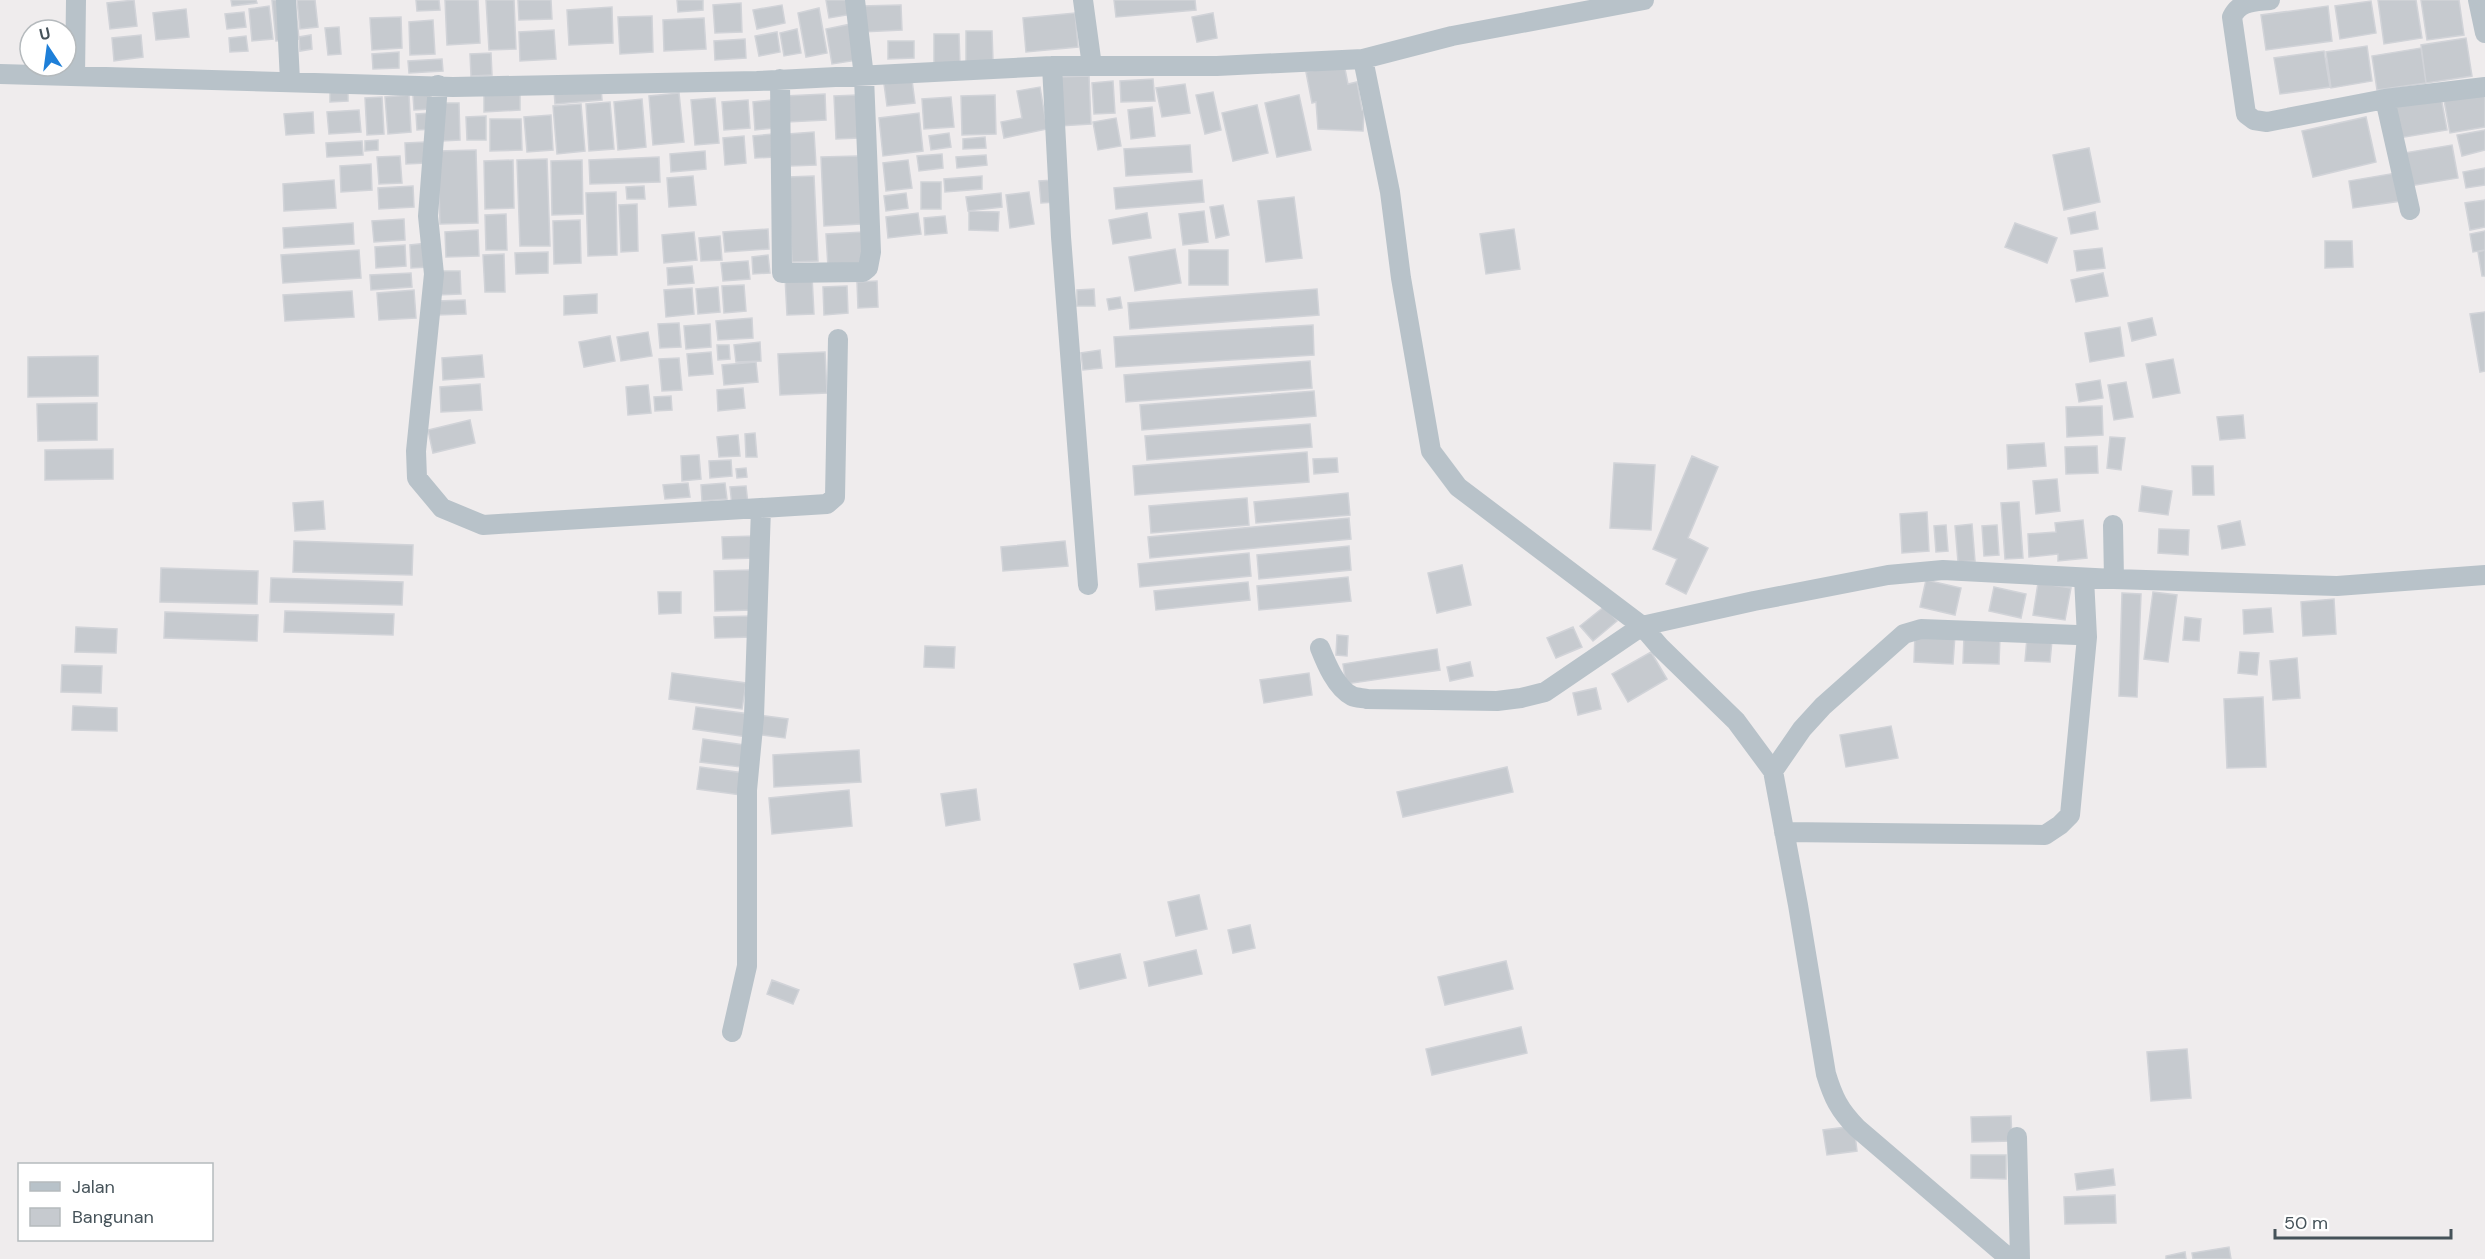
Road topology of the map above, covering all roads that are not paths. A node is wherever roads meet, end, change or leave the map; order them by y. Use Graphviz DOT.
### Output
graph roads {
  1 [pos="76,0"];
  2 [pos="286,0"];
  3 [pos="855,0"];
  4 [pos="1083,0"];
  5 [pos="1644,0"];
  6 [pos="2270,0"];
  7 [pos="2478,0"];
  8 [pos="76,18"];
  9 [pos="2485,33"];
  10 [pos="1363,59"];
  11 [pos="1052,66"];
  12 [pos="1092,66"];
  13 [pos="0,74"];
  14 [pos="18,74"];
  15 [pos="78,76"];
  16 [pos="864,77"];
  17 [pos="780,79"];
  18 [pos="290,81"];
  19 [pos="438,85"];
  20 [pos="2485,87"];
  21 [pos="2385,99"];
  22 [pos="2410,210"];
  23 [pos="838,339"];
  24 [pos="761,508"];
  25 [pos="2113,525"];
  26 [pos="2485,574"];
  27 [pos="2084,578"];
  28 [pos="2114,579"];
  29 [pos="1088,585"];
  30 [pos="1642,626"];
  31 [pos="2087,637"];
  32 [pos="1320,648"];
  33 [pos="1773,771"];
  34 [pos="1784,832"];
  35 [pos="732,1032"];
  36 [pos="2016,1137"];
  37 [pos="2010,1259"];
  38 [pos="2020,1259"];
  1 -- 8 [label="street"];
  2 -- 18 [label="street"];
  3 -- 16 [label="street"];
  4 -- 12 [label="street"];
  5 -- 10 [label="street"];
  6 -- 21 [label="street"];
  7 -- 9 [label="street"];
  10 -- 12 [label="street"];
  10 -- 30 [label="street"];
  11 -- 12 [label="street"];
  11 -- 16 [label="street"];
  11 -- 29 [label="street"];
  13 -- 14 [label="street"];
  15 -- 18 [label="street"];
  16 -- 17 [label="street"];
  16 -- 17 [label="street"];
  17 -- 19 [label="street"];
  18 -- 19 [label="street"];
  19 -- 24 [label="street"];
  20 -- 21 [label="street"];
  21 -- 22 [label="street"];
  23 -- 24 [label="street"];
  24 -- 35 [label="street"];
  25 -- 28 [label="street"];
  26 -- 28 [label="street"];
  27 -- 28 [label="street"];
  27 -- 30 [label="street"];
  27 -- 31 [label="street"];
  30 -- 32 [label="street"];
  30 -- 33 [label="street"];
  31 -- 33 [label="street"];
  31 -- 34 [label="street"];
  33 -- 34 [label="street"];
  34 -- 37 [label="street"];
  36 -- 38 [label="street"];
}
